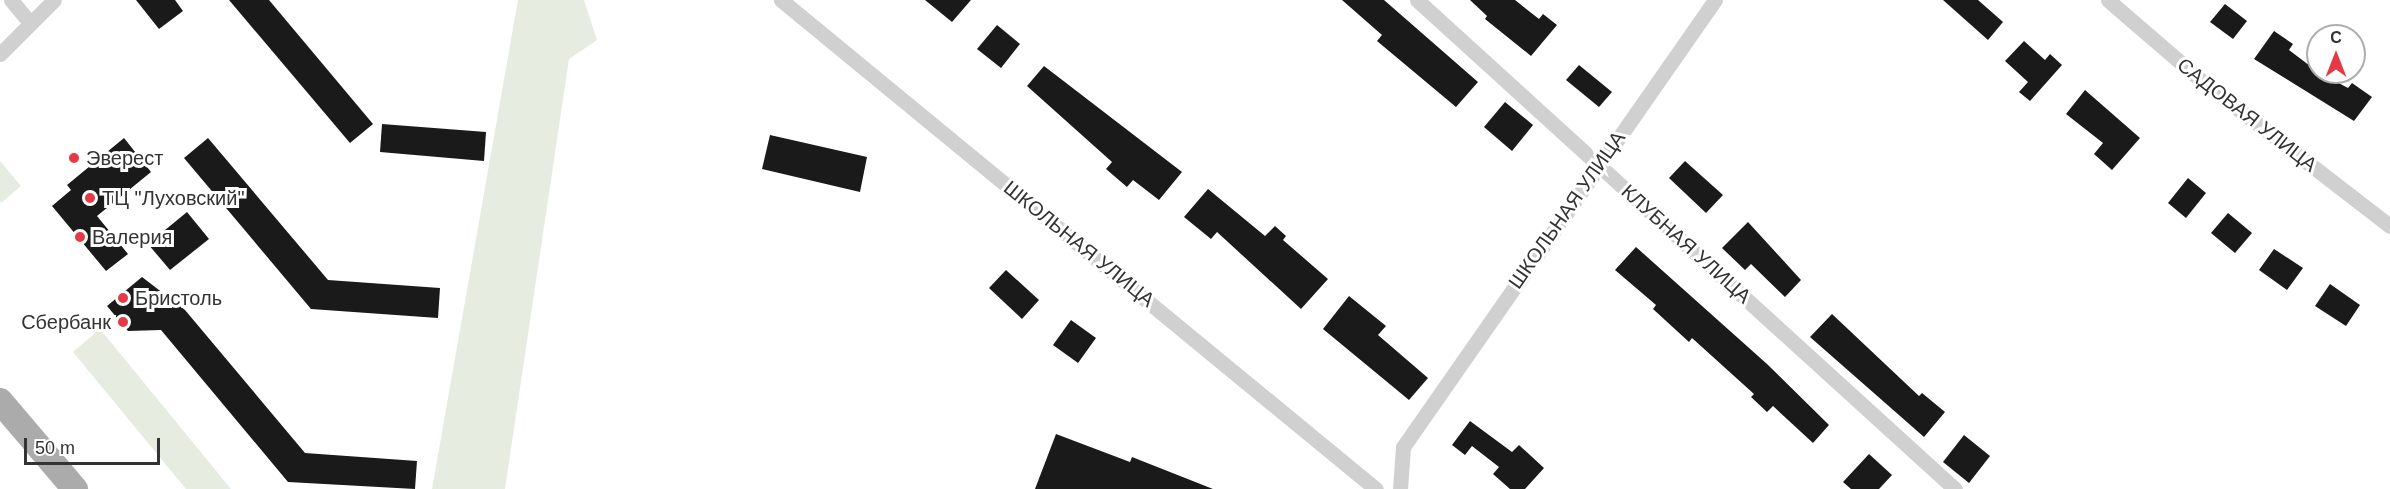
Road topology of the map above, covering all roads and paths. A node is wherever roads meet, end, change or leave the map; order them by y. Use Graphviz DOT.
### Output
graph roads {
  1 [pos="11,0"];
  2 [pos="54,0"];
  3 [pos="781,0"];
  4 [pos="1417,0"];
  5 [pos="1715,0"];
  6 [pos="2108,0"];
  7 [pos="30,23"];
  8 [pos="0,54"];
  9 [pos="1598,164"];
  10 [pos="2390,226"];
  11 [pos="0,401"];
  12 [pos="75,489"];
  13 [pos="1376,489"];
  14 [pos="1400,489"];
  15 [pos="1955,489"];
  1 -- 7 [label="street"];
  2 -- 7 [label="street"];
  3 -- 13 [label="street, ШКОЛЬНАЯ УЛИЦА"];
  4 -- 9 [label="street, КЛУБНАЯ УЛИЦА"];
  5 -- 9 [label="street, ШКОЛЬНАЯ УЛИЦА"];
  6 -- 10 [label="street, САДОВАЯ УЛИЦА"];
  7 -- 8 [label="street"];
  9 -- 14 [label="street, ШКОЛЬНАЯ УЛИЦА"];
  9 -- 15 [label="street, КЛУБНАЯ УЛИЦА"];
  11 -- 12 [label="main road"];
}
